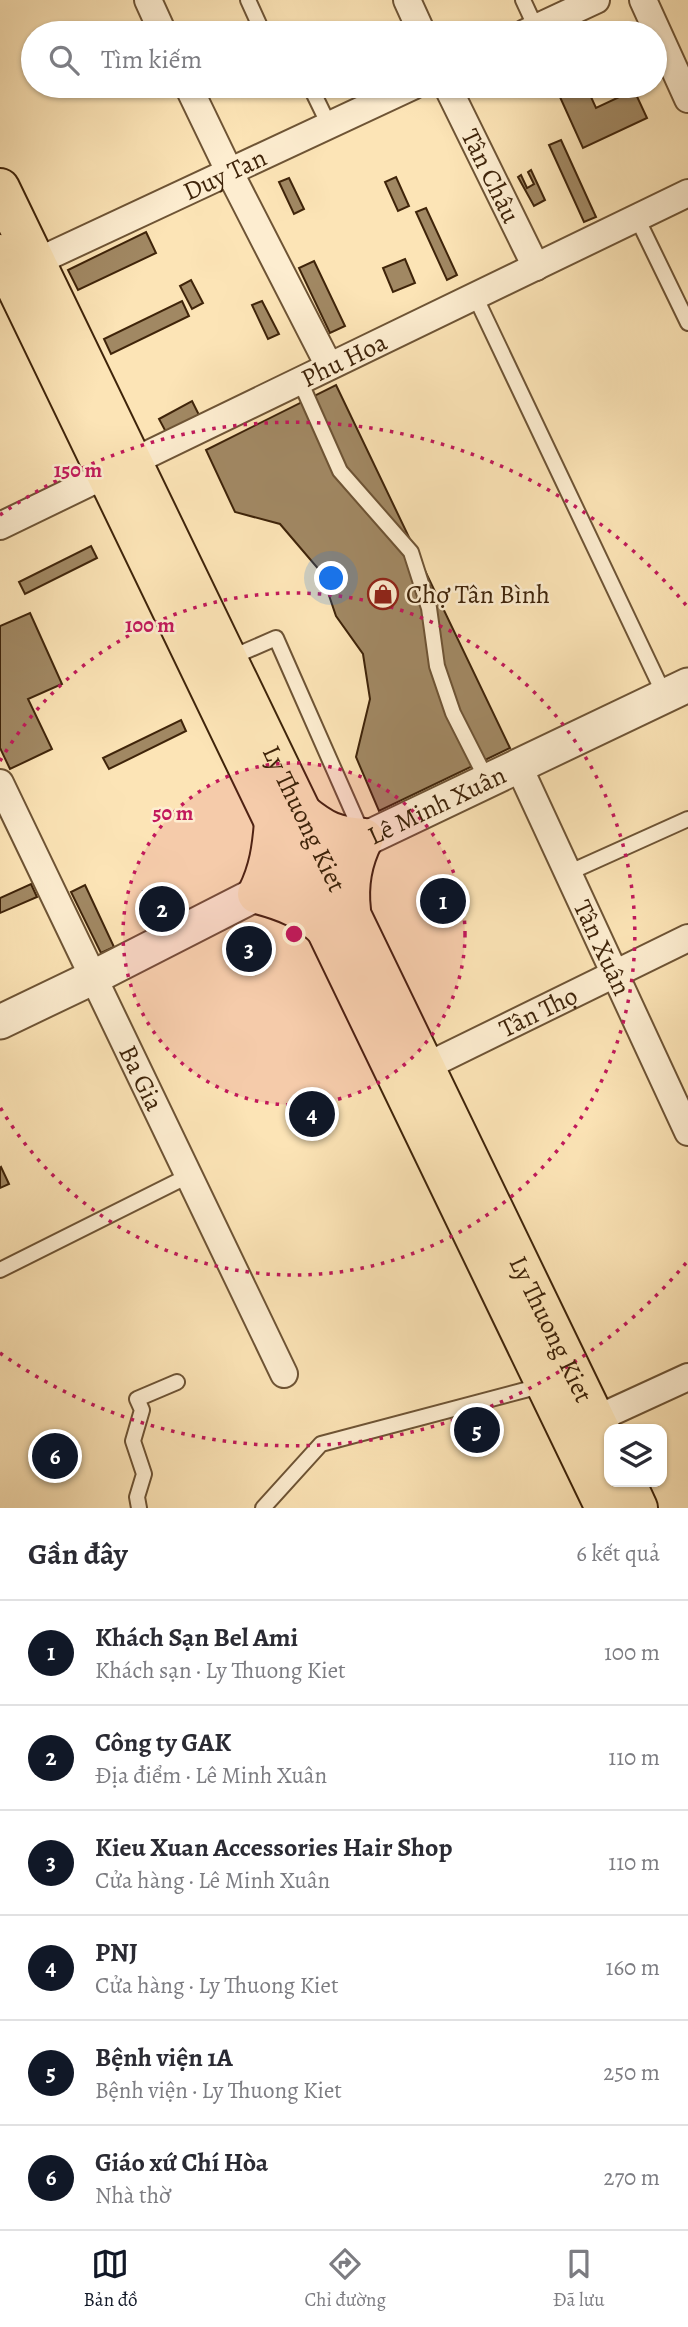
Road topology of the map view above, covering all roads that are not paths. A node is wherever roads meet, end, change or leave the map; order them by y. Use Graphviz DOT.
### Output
graph roads {
  1 [pos="148,0"];
  2 [pos="247,0"];
  3 [pos="407,0"];
  4 [pos="523,0"];
  5 [pos="596,0"];
  6 [pos="643,0"];
  7 [pos="158,21"];
  8 [pos="257,21"];
  9 [pos="417,21"];
  10 [pos="528,21"];
  11 [pos="551,21"];
  12 [pos="654,21"];
  13 [pos="667,48"];
  14 [pos="684,82"];
  15 [pos="194,98"];
  16 [pos="316,98"];
  17 [pos="387,98"];
  18 [pos="453,98"];
  19 [pos="329,125"];
  20 [pos="229,172"];
  21 [pos="0,188"];
  22 [pos="688,193"];
  23 [pos="637,218"];
  24 [pos="18,258"];
  25 [pos="536,267"];
  26 [pos="475,296"];
  27 [pos="688,323"];
  28 [pos="329,366"];
  29 [pos="300,381"];
  30 [pos="119,468"];
  31 [pos="0,526"];
  32 [pos="228,660"];
  33 [pos="676,690"];
  34 [pos="518,765"];
  35 [pos="487,780"];
  36 [pos="0,783"];
  37 [pos="288,817"];
  38 [pos="688,819"];
  39 [pos="364,838"];
  40 [pos="312,866"];
  41 [pos="568,873"];
  42 [pos="257,894"];
  43 [pos="339,922"];
  44 [pos="688,938"];
  45 [pos="615,974"];
  46 [pos="94,977"];
  47 [pos="0,1022"];
  48 [pos="425,1066"];
  49 [pos="688,1132"];
  50 [pos="190,1175"];
  51 [pos="0,1270"];
  52 [pos="284,1374"];
  53 [pos="688,1377"];
  54 [pos="177,1382"];
  55 [pos="545,1384"];
  56 [pos="591,1433"];
  57 [pos="628,1487"];
  58 [pos="139,1508"];
  59 [pos="263,1508"];
  60 [pos="605,1508"];
  61 [pos="638,1508"];
  1 -- 7 [label="street"];
  2 -- 8 [label="lane"];
  3 -- 9 [label="street"];
  4 -- 10 [label="lane"];
  5 -- 11 [label="street"];
  6 -- 12 [label="street"];
  13 -- 14 [label="street"];
  15 -- 20 [label="street"];
  16 -- 19 [label="lane"];
  17 -- 19 [label="street, Duy Tan"];
  18 -- 25 [label="street, Tân Châu"];
  19 -- 20 [label="street, Duy Tan"];
  20 -- 24 [label="street, Duy Tan"];
  20 -- 28 [label="street"];
  21 -- 24 [label="main road, Ly Thuong Kiet"];
  22 -- 23 [label="street, Phu Hoa"];
  23 -- 25 [label="street, Phu Hoa"];
  23 -- 27 [label="lane"];
  24 -- 30 [label="main road, Ly Thuong Kiet"];
  25 -- 26 [label="street, Phu Hoa"];
  26 -- 28 [label="street, Phu Hoa"];
  26 -- 33 [label="lane"];
  28 -- 29 [label="street, Phu Hoa"];
  29 -- 30 [label="street, Phu Hoa"];
  29 -- 35 [label="lane"];
  30 -- 31 [label="street, Phu Hoa"];
  30 -- 32 [label="main road, Ly Thuong Kiet"];
  30 -- 37 [label="main road, Ly Thuong Kiet"];
  32 -- 37 [label="main road, Ly Thuong Kiet"];
  32 -- 39 [label="lane"];
  33 -- 34 [label="street, Lê Minh Xuân"];
  34 -- 35 [label="street, Lê Minh Xuân"];
  34 -- 41 [label="street, Tân Xuân"];
  35 -- 39 [label="street, Lê Minh Xuân"];
  36 -- 46 [label="street, Ba Gia"];
  37 -- 39 [label="main road"];
  37 -- 40 [label="main road, Ly Thuong Kiet"];
  37 -- 42 [label="main road"];
  38 -- 41 [label="lane"];
  39 -- 40 [label="street, Lê Minh Xuân"];
  39 -- 43 [label="main road"];
  40 -- 42 [label="street, Lê Minh Xuân"];
  40 -- 43 [label="main road, Ly Thuong Kiet"];
  41 -- 45 [label="street, Tân Xuân"];
  42 -- 43 [label="main road"];
  42 -- 46 [label="street, Lê Minh Xuân"];
  43 -- 48 [label="main road, Ly Thuong Kiet"];
  43 -- 55 [label="main road, Ly Thuong Kiet"];
  44 -- 45 [label="street, Tân Thọ"];
  45 -- 48 [label="street, Tân Thọ"];
  45 -- 49 [label="street, Tân Xuân"];
  46 -- 47 [label="street, Lê Minh Xuân"];
  46 -- 50 [label="street, Ba Gia"];
  48 -- 56 [label="main road, Ly Thuong Kiet"];
  50 -- 51 [label="lane"];
  50 -- 52 [label="street, Ba Gia"];
  53 -- 56 [label="street"];
  54 -- 58 [label="lane"];
  55 -- 56 [label="main road, Ly Thuong Kiet"];
  55 -- 59 [label="lane"];
  56 -- 60 [label="main road, Ly Thuong Kiet"];
  57 -- 61 [label="main road"];
}
